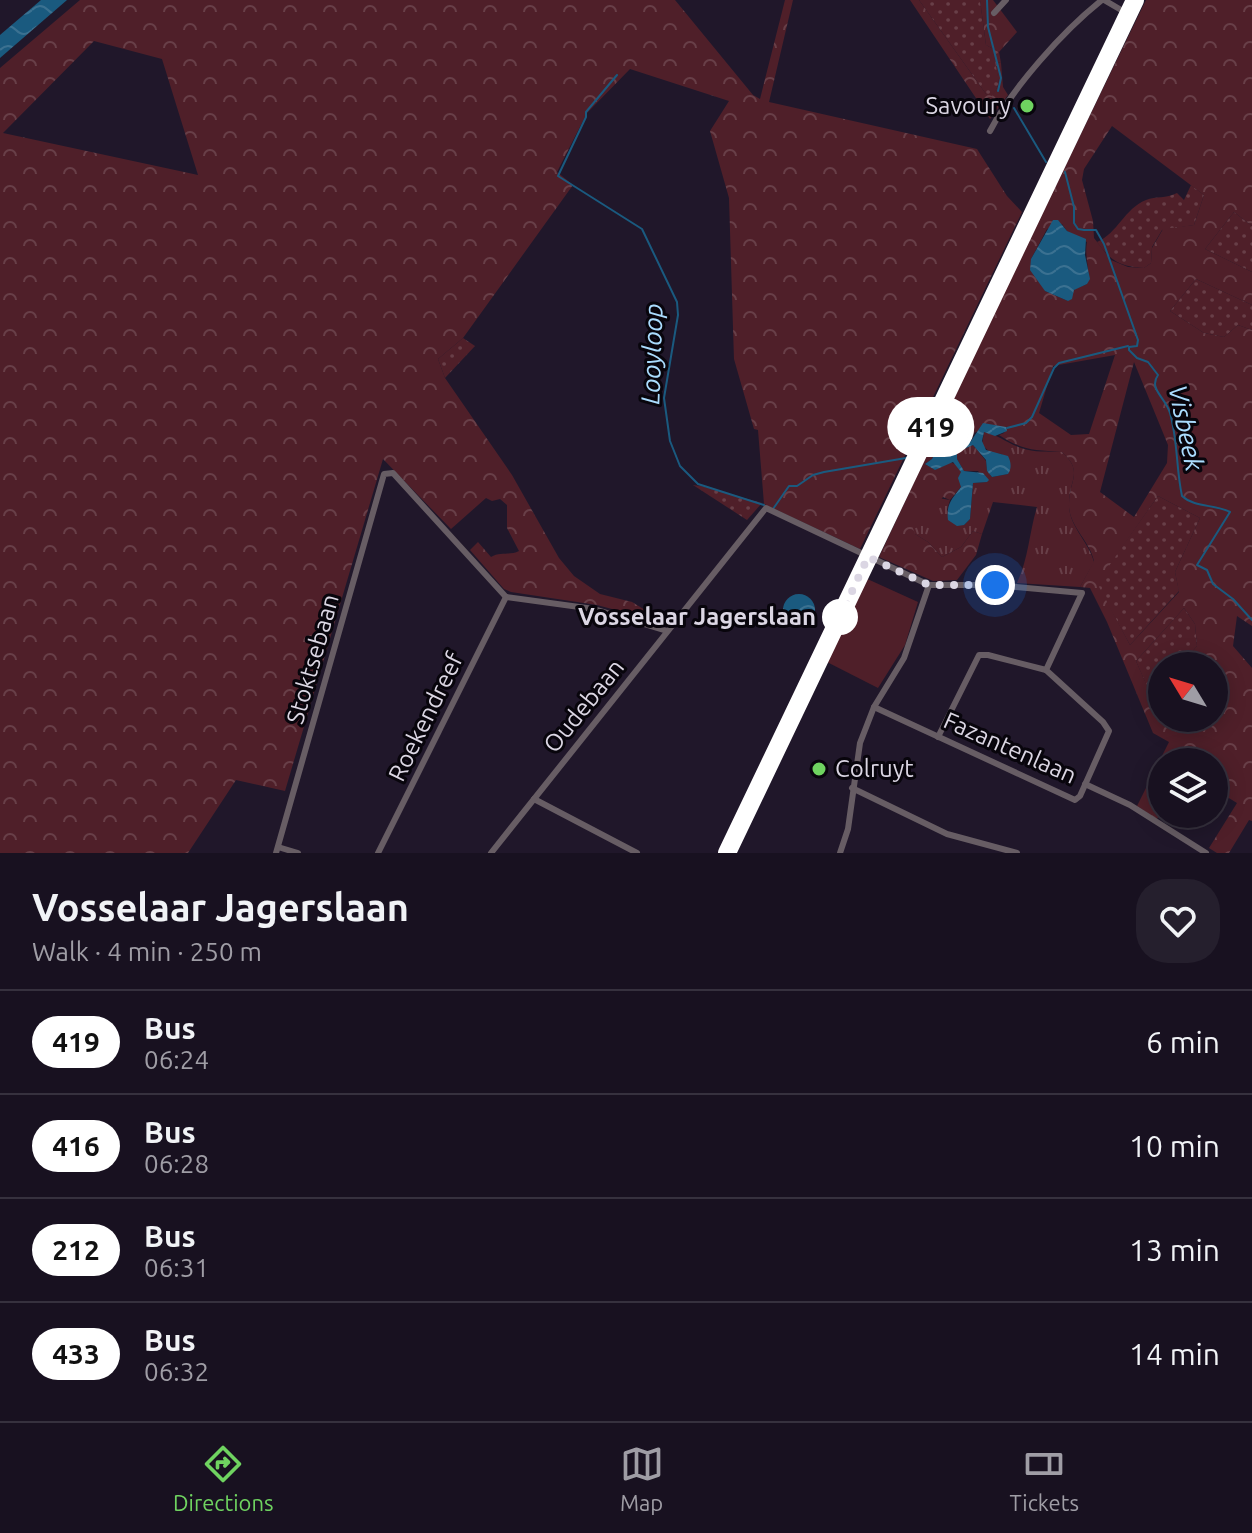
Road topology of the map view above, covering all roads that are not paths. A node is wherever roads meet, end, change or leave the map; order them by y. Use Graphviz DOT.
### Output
graph roads {
  1 [pos="1006,0"];
  2 [pos="1103,0"];
  3 [pos="1135,0"];
  4 [pos="994,13"];
  5 [pos="1128,14"];
  6 [pos="990,131"];
  7 [pos="868,557"];
  8 [pos="929,585"];
  9 [pos="506,597"];
  10 [pos="667,631"];
  11 [pos="1046,670"];
  12 [pos="874,707"];
  13 [pos="938,737"];
  14 [pos="1085,784"];
  15 [pos="852,788"];
  16 [pos="534,799"];
  17 [pos="982,843"];
  18 [pos="277,850"];
  19 [pos="298,853"];
  20 [pos="378,853"];
  21 [pos="491,853"];
  22 [pos="637,853"];
  23 [pos="727,853"];
  24 [pos="840,853"];
  25 [pos="977,853"];
  26 [pos="1017,853"];
  27 [pos="1206,853"];
  1 -- 4 [label="street"];
  2 -- 5 [label="street"];
  2 -- 6 [label="street"];
  3 -- 5 [label="main road"];
  5 -- 7 [label="main road"];
  7 -- 8 [label="street"];
  7 -- 10 [label="street, Oudebaan"];
  7 -- 23 [label="main road"];
  8 -- 11 [label="street"];
  8 -- 12 [label="street"];
  9 -- 10 [label="street"];
  9 -- 18 [label="street, Stoktsebaan"];
  9 -- 20 [label="street, Roekendreef"];
  10 -- 16 [label="street, Oudebaan"];
  11 -- 13 [label="street"];
  11 -- 14 [label="street"];
  12 -- 13 [label="street, Fazantenlaan"];
  12 -- 15 [label="street"];
  13 -- 14 [label="street, Fazantenlaan"];
  14 -- 27 [label="street, Fazantenlaan"];
  15 -- 17 [label="street"];
  15 -- 24 [label="street"];
  16 -- 21 [label="street, Oudebaan"];
  16 -- 22 [label="street"];
  17 -- 25 [label="street"];
  17 -- 26 [label="street"];
  18 -- 19 [label="street"];
}
